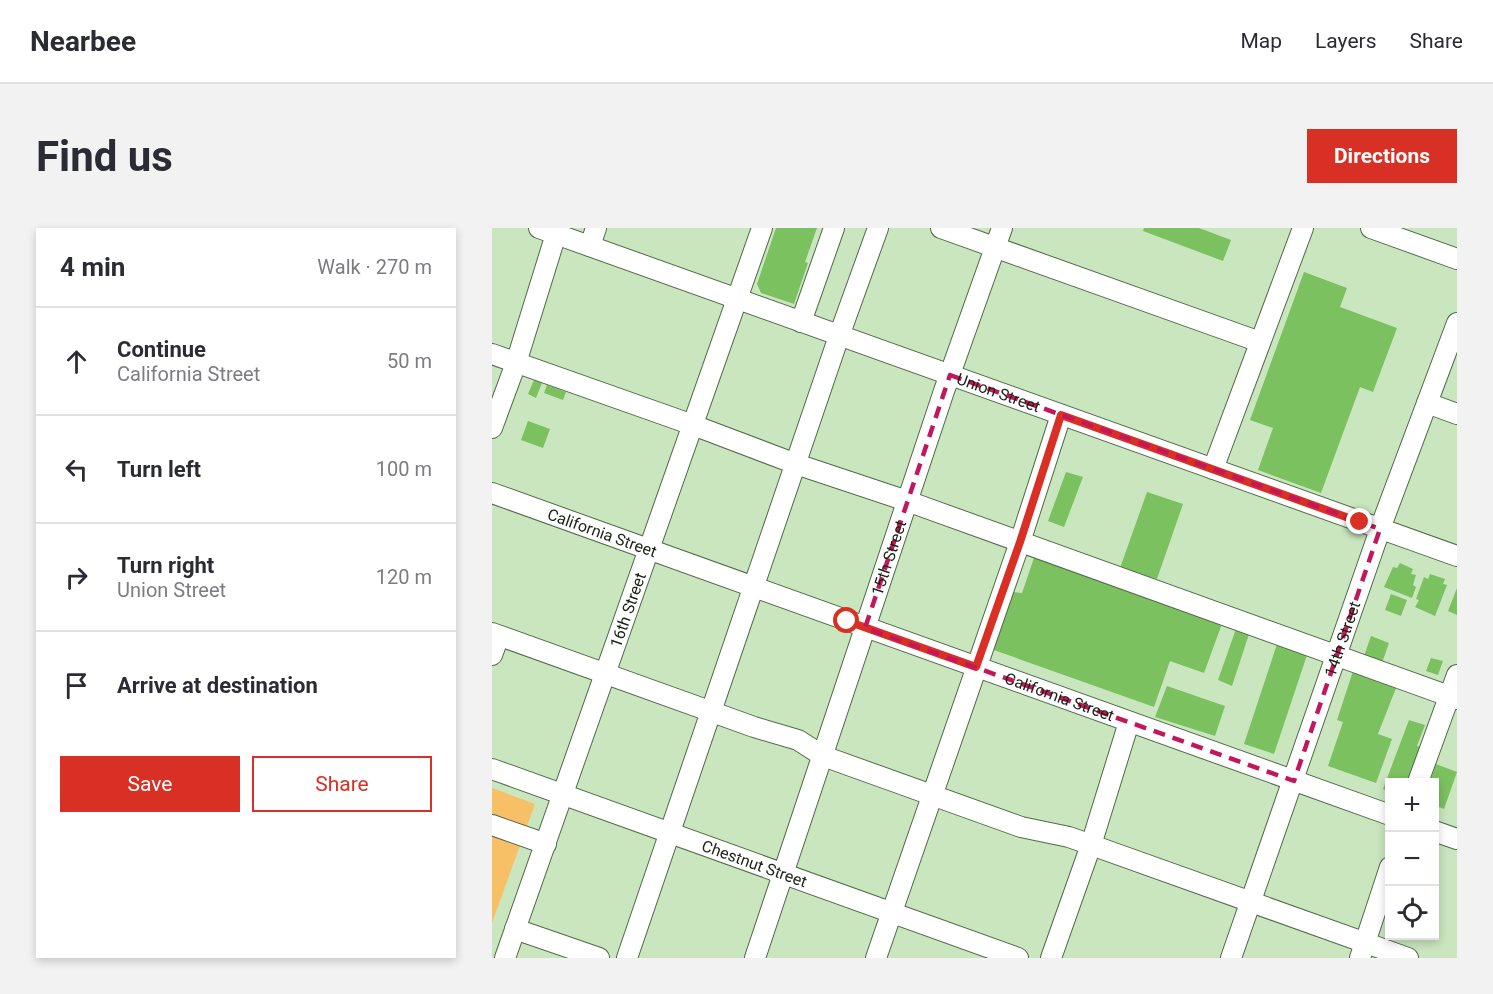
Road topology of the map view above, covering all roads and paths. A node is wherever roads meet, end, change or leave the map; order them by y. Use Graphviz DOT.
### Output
graph roads {
  1 [pos="762,228"];
  2 [pos="834,228"];
  3 [pos="878,228"];
  4 [pos="941,228"];
  5 [pos="1002,228"];
  6 [pos="1303,228"];
  7 [pos="1371,228"];
  8 [pos="548,231"];
  9 [pos="593,237"];
  10 [pos="995,246"];
  11 [pos="1457,259"];
  12 [pos="737,299"];
  13 [pos="801,322"];
  14 [pos="1457,322"];
  15 [pos="839,336"];
  16 [pos="1260,342"];
  17 [pos="492,354"];
  18 [pos="516,363"];
  19 [pos="950,375"];
  20 [pos="1427,403"];
  21 [pos="1457,414"];
  22 [pos="1061,415"];
  23 [pos="693,425"];
  24 [pos="492,428"];
  25 [pos="796,464"];
  26 [pos="1213,469"];
  27 [pos="492,493"];
  28 [pos="907,501"];
  29 [pos="1380,529"];
  30 [pos="1020,542"];
  31 [pos="650,549"];
  32 [pos="1457,556"];
  33 [pos="754,587"];
  34 [pos="865,628"];
  35 [pos="495,634"];
  36 [pos="492,655"];
  37 [pos="1337,655"];
  38 [pos="976,667"];
  39 [pos="606,675"];
  40 [pos="1457,675"];
  41 [pos="1453,697"];
  42 [pos="712,712"];
  43 [pos="1130,722"];
  44 [pos="823,756"];
  45 [pos="492,769"];
  46 [pos="1420,778"];
  47 [pos="1294,781"];
  48 [pos="563,794"];
  49 [pos="932,795"];
  50 [pos="1385,814"];
  51 [pos="492,825"];
  52 [pos="1437,832"];
  53 [pos="671,833"];
  54 [pos="1457,839"];
  55 [pos="546,844"];
  56 [pos="1091,845"];
  57 [pos="783,873"];
  58 [pos="1385,879"];
  59 [pos="1251,903"];
  60 [pos="891,912"];
  61 [pos="515,929"];
  62 [pos="1362,951"];
  63 [pos="505,958"];
  64 [pos="599,958"];
  65 [pos="627,958"];
  66 [pos="755,958"];
  67 [pos="876,958"];
  68 [pos="1018,958"];
  69 [pos="1051,958"];
  70 [pos="1231,958"];
  71 [pos="1408,958"];
  1 -- 12 [label="street, 16th Street"];
  2 -- 13 [label="street"];
  3 -- 15 [label="street"];
  4 -- 10 [label="street"];
  5 -- 10 [label="street, 15th Street"];
  6 -- 16 [label="street"];
  7 -- 11 [label="street"];
  8 -- 9 [label="street, Union Street"];
  8 -- 18 [label="street"];
  9 -- 12 [label="street, Union Street"];
  10 -- 16 [label="street"];
  10 -- 19 [label="street, 15th Street"];
  12 -- 13 [label="street, Union Street"];
  12 -- 23 [label="street, 16th Street"];
  13 -- 15 [label="street, Union Street"];
  14 -- 20 [label="street, 14th Street"];
  15 -- 19 [label="street, Union Street"];
  15 -- 25 [label="street"];
  16 -- 26 [label="street"];
  17 -- 18 [label="street"];
  18 -- 23 [label="street"];
  18 -- 24 [label="street"];
  19 -- 22 [label="street, Union Street"];
  19 -- 28 [label="street, 15th Street"];
  20 -- 21 [label="street"];
  20 -- 29 [label="street, 14th Street"];
  22 -- 26 [label="street, Union Street"];
  22 -- 30 [label="street"];
  23 -- 25 [label="street"];
  23 -- 31 [label="street, 16th Street"];
  25 -- 28 [label="street"];
  25 -- 33 [label="street"];
  26 -- 29 [label="street, Union Street"];
  27 -- 31 [label="street, California Street"];
  28 -- 30 [label="street"];
  28 -- 34 [label="street, 15th Street"];
  29 -- 32 [label="street, Union Street"];
  29 -- 37 [label="street, 14th Street"];
  30 -- 37 [label="street"];
  30 -- 38 [label="street"];
  31 -- 33 [label="street, California Street"];
  31 -- 39 [label="street, 16th Street"];
  33 -- 34 [label="street, California Street"];
  33 -- 42 [label="street"];
  34 -- 38 [label="street, California Street"];
  34 -- 44 [label="street, 15th Street"];
  35 -- 36 [label="street"];
  35 -- 39 [label="street"];
  37 -- 41 [label="street"];
  37 -- 47 [label="street, 14th Street"];
  38 -- 43 [label="street, California Street"];
  38 -- 49 [label="street"];
  39 -- 42 [label="street"];
  39 -- 48 [label="street, 16th Street"];
  40 -- 41 [label="street"];
  41 -- 46 [label="street"];
  42 -- 44 [label="street"];
  42 -- 53 [label="street"];
  43 -- 47 [label="street, California Street"];
  43 -- 56 [label="street"];
  44 -- 49 [label="street"];
  44 -- 57 [label="street, 15th Street"];
  45 -- 48 [label="street, Chestnut Street"];
  47 -- 50 [label="street, California Street"];
  47 -- 59 [label="street, 14th Street"];
  48 -- 53 [label="street, Chestnut Street"];
  48 -- 55 [label="street, 16th Street"];
  49 -- 56 [label="street"];
  49 -- 60 [label="street"];
  51 -- 55 [label="street"];
  52 -- 54 [label="street"];
  53 -- 57 [label="street, Chestnut Street"];
  53 -- 65 [label="street"];
  55 -- 61 [label="street, 16th Street"];
  56 -- 59 [label="street"];
  56 -- 69 [label="street"];
  57 -- 60 [label="street, Chestnut Street"];
  57 -- 66 [label="street, 15th Street"];
  58 -- 62 [label="street"];
  59 -- 62 [label="street"];
  59 -- 70 [label="street, 14th Street"];
  60 -- 67 [label="street"];
  60 -- 68 [label="street, Chestnut Street"];
  61 -- 63 [label="street, 16th Street"];
  61 -- 64 [label="street"];
  62 -- 71 [label="street"];
}
